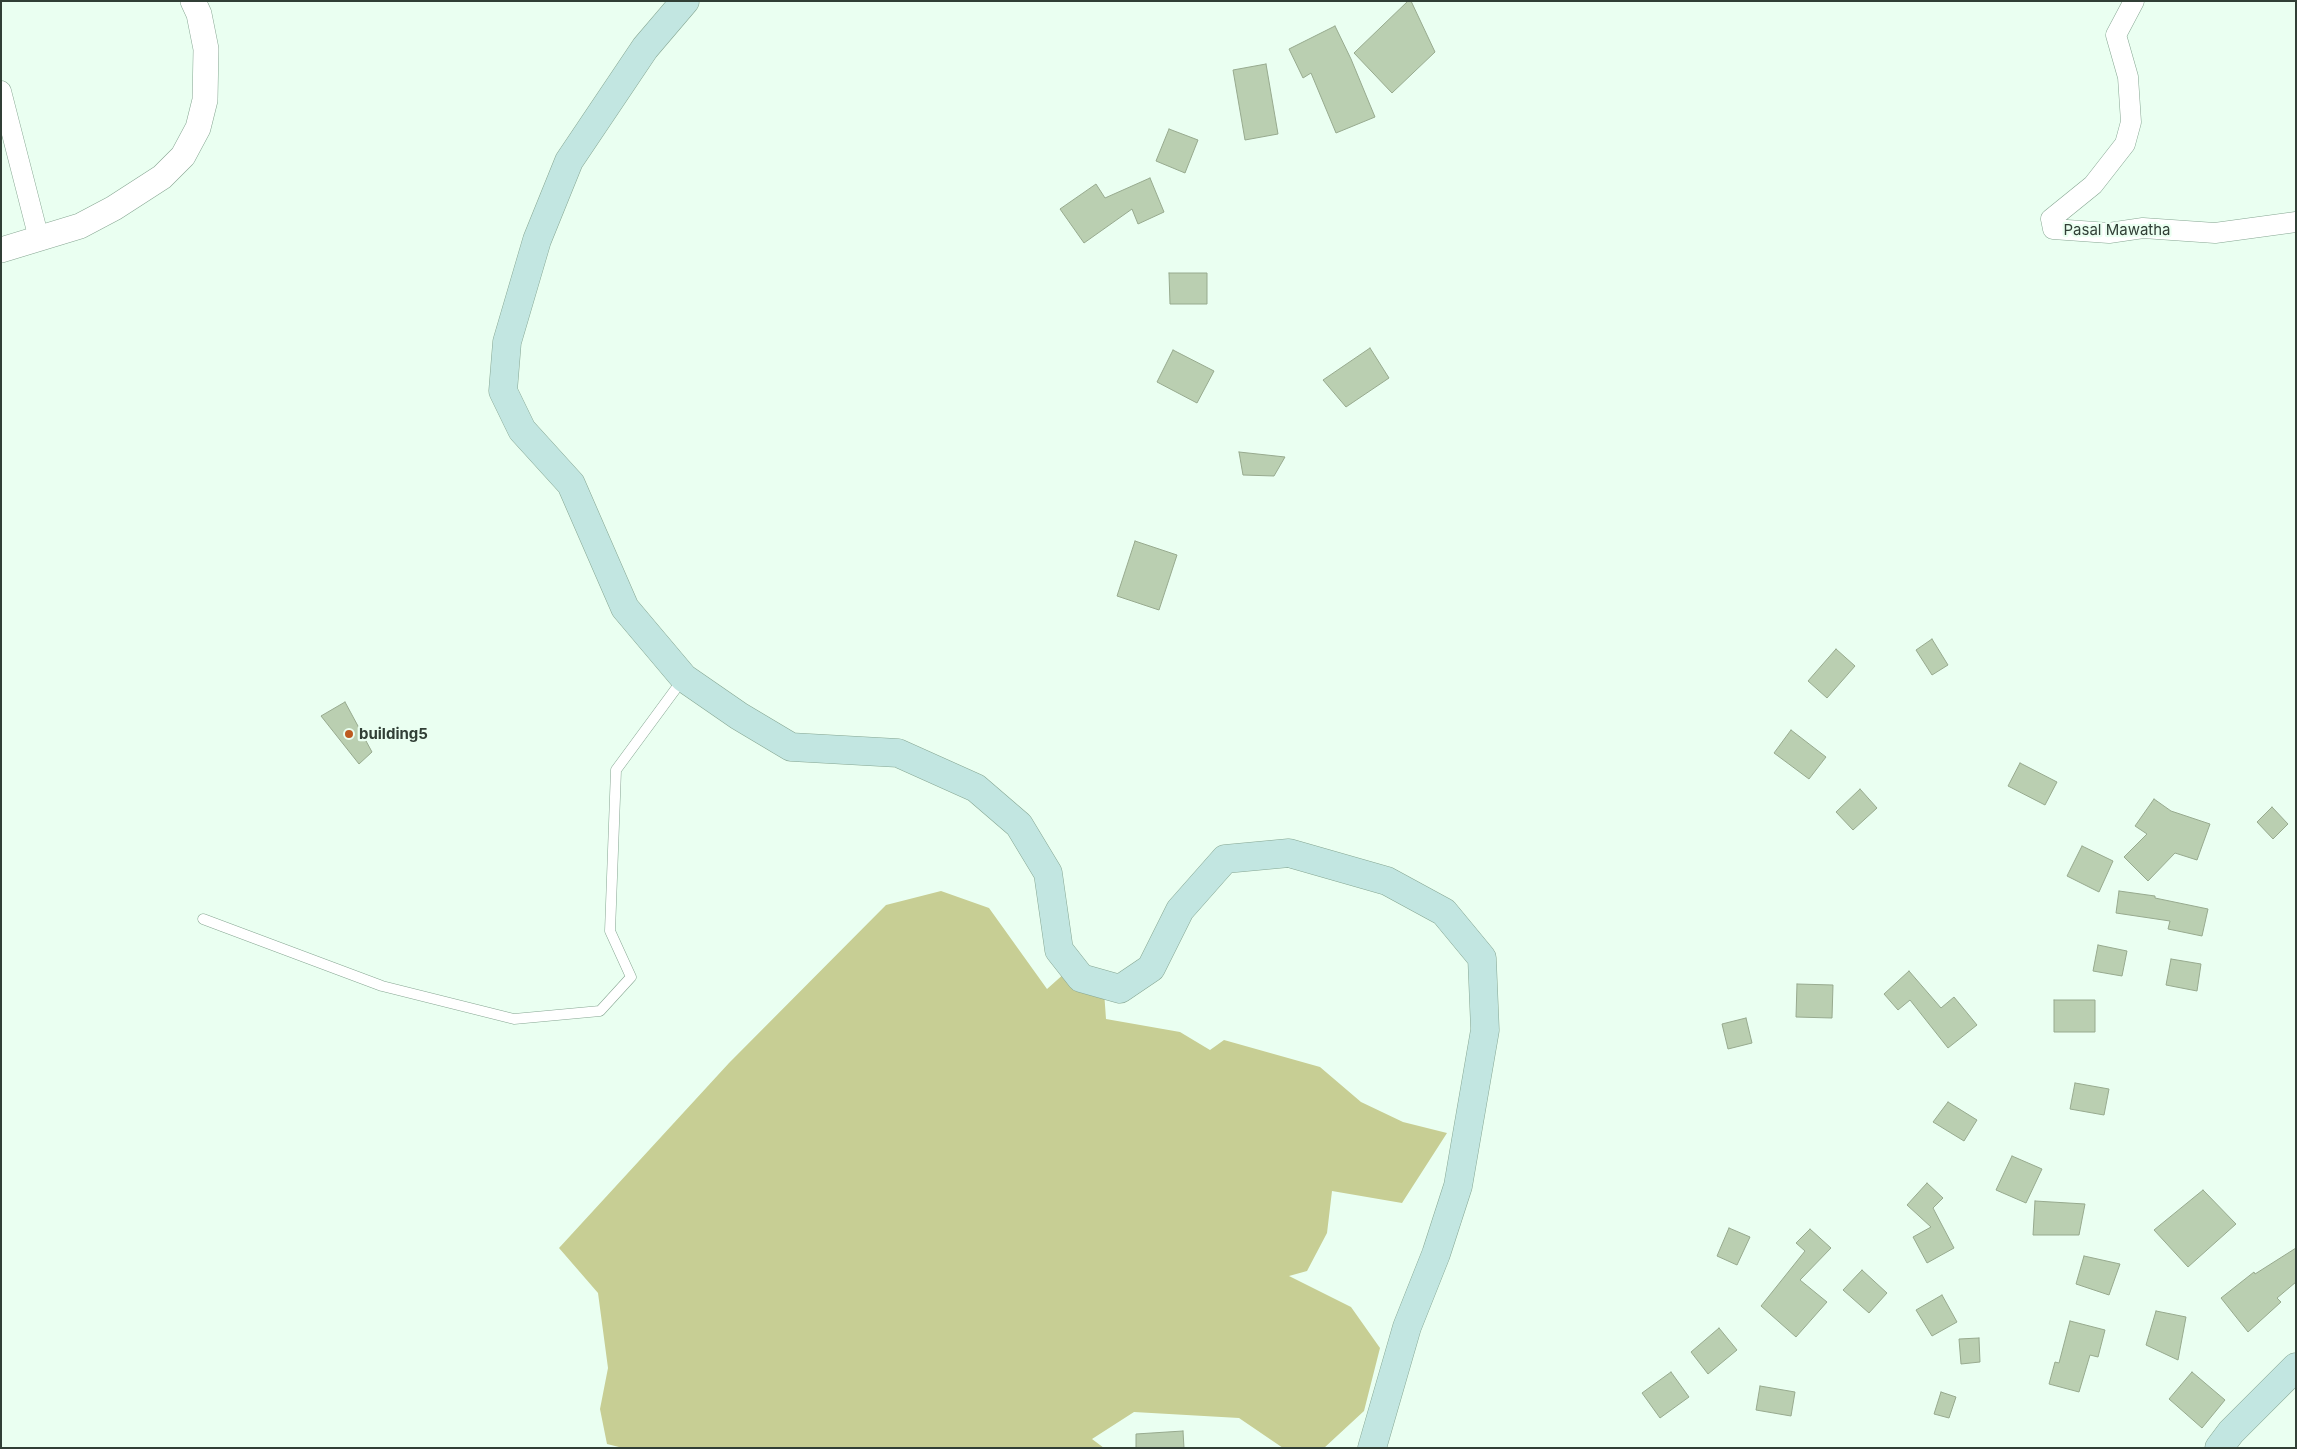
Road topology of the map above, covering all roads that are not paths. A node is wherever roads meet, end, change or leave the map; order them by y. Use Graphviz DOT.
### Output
graph roads {
  1 [pos="193,1"];
  2 [pos="685,1"];
  3 [pos="2134,1"];
  4 [pos="1,91"];
  5 [pos="2296,222"];
  6 [pos="38,239"];
  7 [pos="1,250"];
  8 [pos="684,678"];
  9 [pos="203,919"];
  10 [pos="2296,1367"];
  11 [pos="1372,1448"];
  12 [pos="2220,1448"];
  1 -- 6 [label="street"];
  2 -- 8 [label="main road"];
  3 -- 5 [label="street, Pasal Mawatha"];
  4 -- 6 [label="street"];
  6 -- 7 [label="street"];
  8 -- 9 [label="lane"];
  8 -- 11 [label="main road"];
  10 -- 12 [label="main road"];
}
